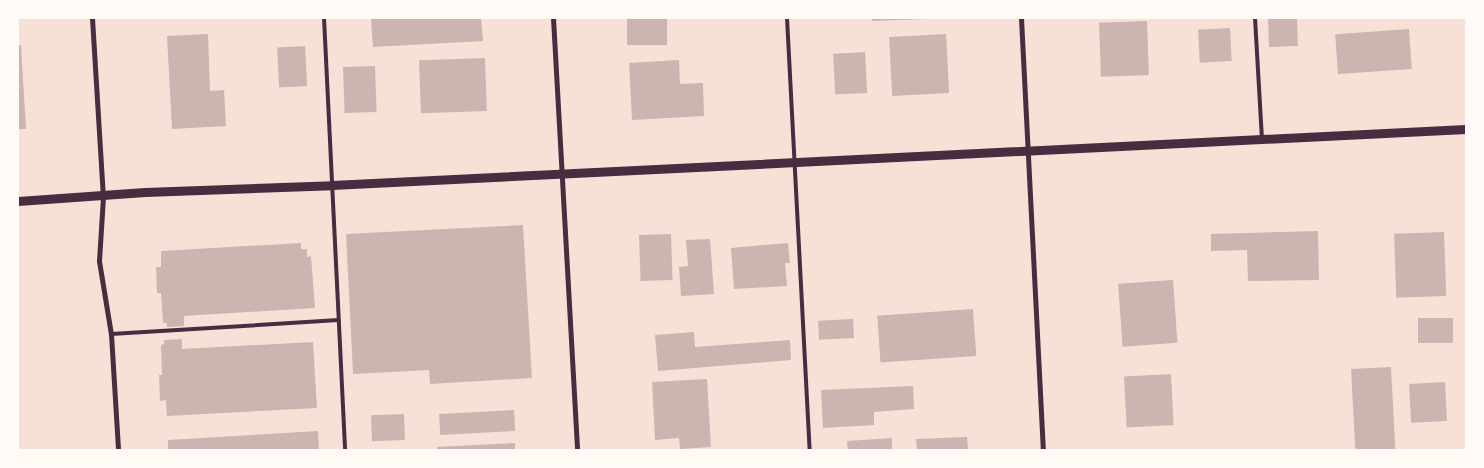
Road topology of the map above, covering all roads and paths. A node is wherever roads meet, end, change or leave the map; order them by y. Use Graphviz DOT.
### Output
graph roads {
  1 [pos="92,18"];
  2 [pos="324,18"];
  3 [pos="553,18"];
  4 [pos="787,18"];
  5 [pos="1021,18"];
  6 [pos="1255,18"];
  7 [pos="1466,129"];
  8 [pos="1262,139"];
  9 [pos="1028,151"];
  10 [pos="795,162"];
  11 [pos="562,174"];
  12 [pos="332,185"];
  13 [pos="103,196"];
  14 [pos="18,201"];
  15 [pos="339,320"];
  16 [pos="111,334"];
  17 [pos="118,450"];
  18 [pos="345,450"];
  19 [pos="577,450"];
  20 [pos="810,450"];
  21 [pos="1043,450"];
  1 -- 13 [label="street"];
  2 -- 12 [label="lane"];
  3 -- 11 [label="street"];
  4 -- 10 [label="lane"];
  5 -- 9 [label="street"];
  6 -- 8 [label="lane"];
  7 -- 8 [label="street"];
  8 -- 9 [label="street"];
  9 -- 10 [label="street"];
  9 -- 21 [label="street"];
  10 -- 11 [label="street"];
  10 -- 20 [label="lane"];
  11 -- 12 [label="street"];
  11 -- 19 [label="street"];
  12 -- 13 [label="street"];
  12 -- 15 [label="lane"];
  13 -- 14 [label="street"];
  13 -- 16 [label="street"];
  15 -- 16 [label="lane"];
  15 -- 18 [label="lane"];
  16 -- 17 [label="street"];
}
